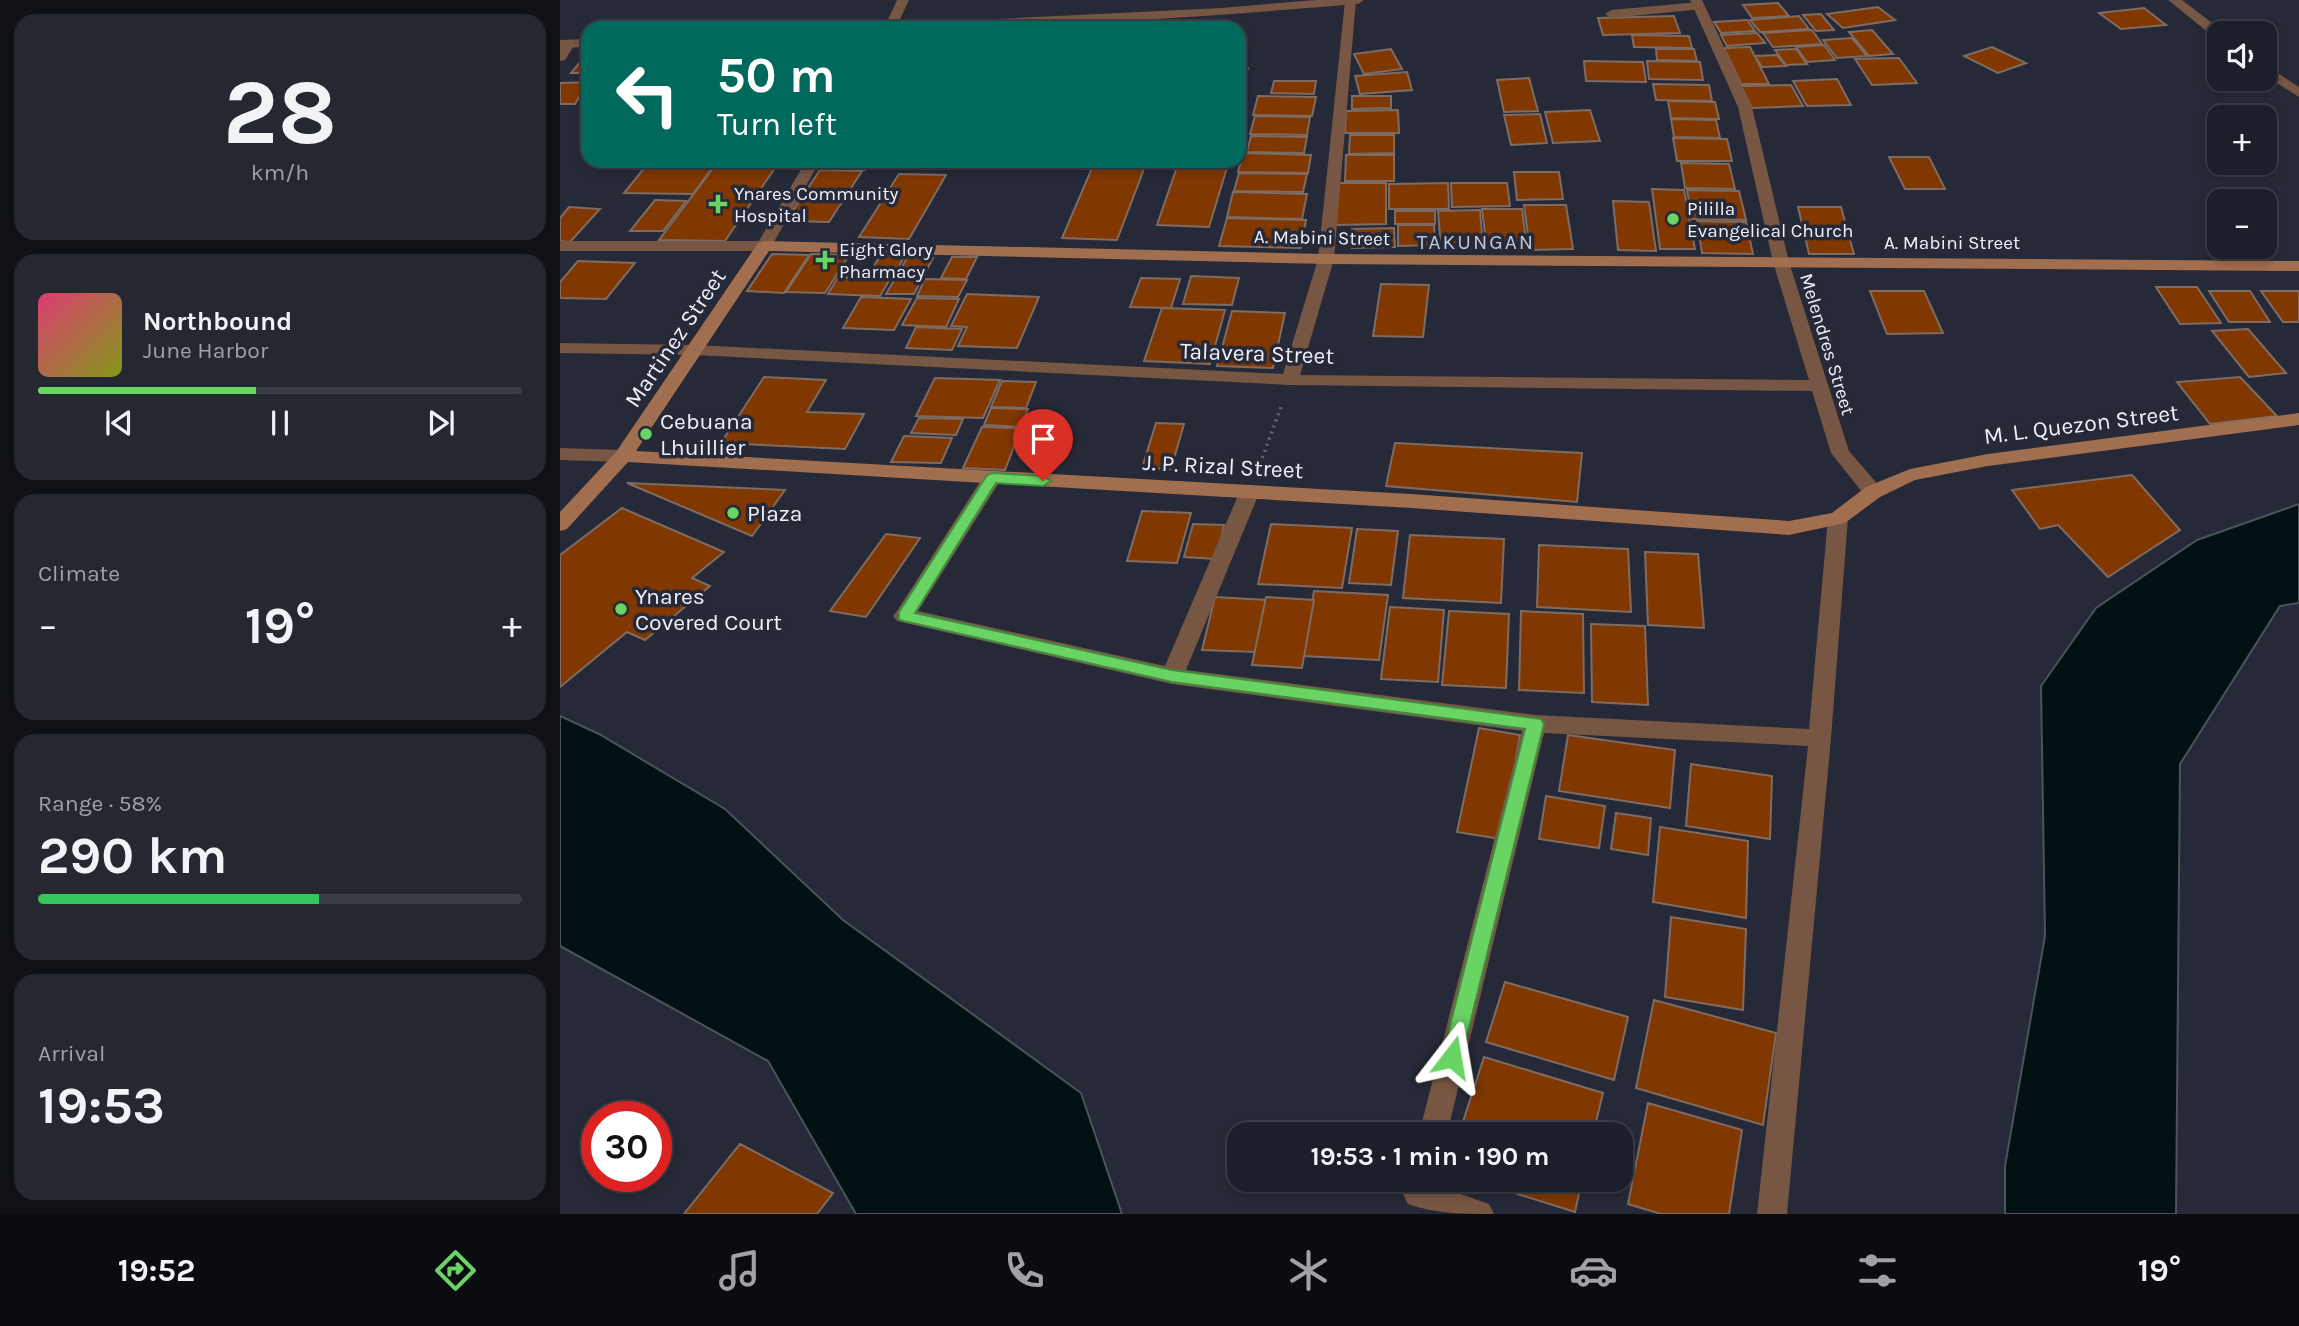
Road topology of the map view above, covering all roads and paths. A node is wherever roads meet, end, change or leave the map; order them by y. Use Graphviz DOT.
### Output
graph roads {
  1 [pos="903,0"];
  2 [pos="2174,0"];
  3 [pos="1354,1"];
  4 [pos="1698,3"];
  5 [pos="1611,14"];
  6 [pos="895,21"];
  7 [pos="1039,21"];
  8 [pos="2207,25"];
  9 [pos="565,44"];
  10 [pos="560,57"];
  11 [pos="2277,77"];
  12 [pos="2299,93"];
  13 [pos="809,168"];
  14 [pos="560,246"];
  15 [pos="764,246"];
  16 [pos="1326,259"];
  17 [pos="1781,262"];
  18 [pos="2299,266"];
  19 [pos="560,348"];
  20 [pos="694,350"];
  21 [pos="1290,380"];
  22 [pos="1820,386"];
  23 [pos="2299,419"];
  24 [pos="560,454"];
  25 [pos="623,456"];
  26 [pos="992,478"];
  27 [pos="1250,491"];
  28 [pos="1873,492"];
  29 [pos="1838,518"];
  30 [pos="560,524"];
  31 [pos="1172,676"];
  32 [pos="1535,724"];
  33 [pos="1820,738"];
  34 [pos="1436,1122"];
  35 [pos="1419,1192"];
  36 [pos="1479,1214"];
  37 [pos="1772,1214"];
  1 -- 6 [label="street"];
  2 -- 8 [label="street"];
  3 -- 7 [label="street"];
  3 -- 16 [label="street"];
  4 -- 5 [label="street"];
  4 -- 17 [label="street, Melendres Street"];
  9 -- 10 [label="street"];
  11 -- 12 [label="street"];
  13 -- 15 [label="street"];
  14 -- 15 [label="street"];
  15 -- 16 [label="main road, A. Mabini Street"];
  15 -- 20 [label="main road, Martinez Street"];
  16 -- 17 [label="main road, A. Mabini Street"];
  16 -- 21 [label="street"];
  17 -- 18 [label="main road, A. Mabini Street"];
  17 -- 22 [label="street, Melendres Street"];
  19 -- 20 [label="street, Talavera Street"];
  20 -- 21 [label="street, Talavera Street"];
  20 -- 25 [label="main road, Martinez Street"];
  21 -- 22 [label="street, Talavera Street"];
  21 -- 27 [label="path"];
  22 -- 28 [label="street, Melendres Street"];
  23 -- 28 [label="main road, M. L. Quezon Street"];
  24 -- 25 [label="street, J. P. Rizal Street"];
  25 -- 26 [label="main road, J. P. Rizal Street"];
  25 -- 30 [label="main road, Martinez Street"];
  26 -- 27 [label="main road, J. P. Rizal Street"];
  26 -- 31 [label="street"];
  27 -- 29 [label="main road, J. P. Rizal Street"];
  27 -- 31 [label="street"];
  28 -- 29 [label="main road, J. P. Rizal Street"];
  29 -- 33 [label="street"];
  31 -- 32 [label="street"];
  32 -- 33 [label="street"];
  32 -- 34 [label="street"];
  33 -- 37 [label="street"];
  35 -- 36 [label="street"];
}
